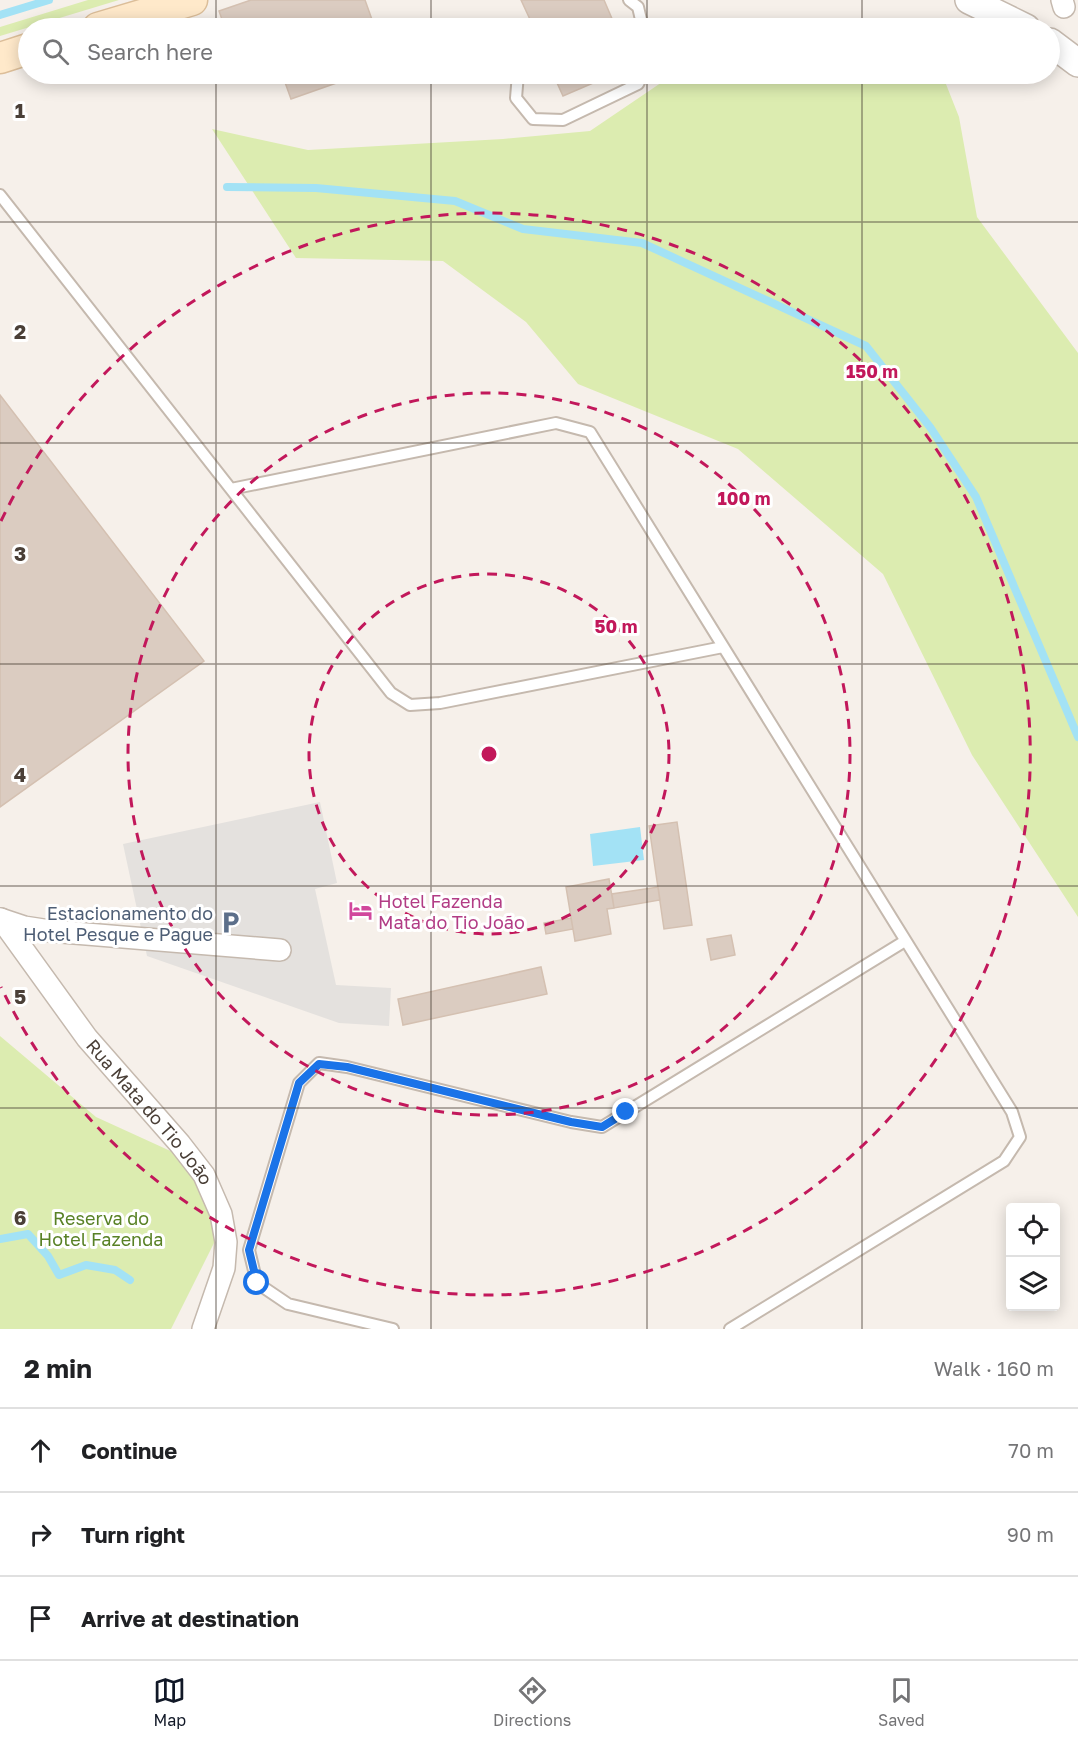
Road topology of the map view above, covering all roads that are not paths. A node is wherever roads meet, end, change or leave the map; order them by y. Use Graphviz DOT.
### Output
graph roads {
  1 [pos="192,0"];
  2 [pos="629,0"];
  3 [pos="969,0"];
  4 [pos="132,18"];
  5 [pos="641,18"];
  6 [pos="1006,18"];
  7 [pos="1060,50"];
  8 [pos="18,52"];
  9 [pos="0,58"];
  10 [pos="1078,63"];
  11 [pos="517,84"];
  12 [pos="638,84"];
  13 [pos="0,195"];
  14 [pos="231,489"];
  15 [pos="723,647"];
  16 [pos="0,919"];
  17 [pos="905,940"];
  18 [pos="280,950"];
  19 [pos="203,1329"];
  20 [pos="393,1329"];
  21 [pos="730,1329"];
  1 -- 4 [label="main road"];
  2 -- 5 [label="lane"];
  3 -- 6 [label="street"];
  7 -- 10 [label="street"];
  8 -- 9 [label="main road"];
  11 -- 12 [label="lane"];
  13 -- 14 [label="lane"];
  14 -- 15 [label="lane"];
  14 -- 15 [label="lane"];
  15 -- 17 [label="lane"];
  16 -- 18 [label="street"];
  16 -- 19 [label="street, Rua Mata do Tio João"];
  17 -- 20 [label="lane"];
  17 -- 21 [label="lane"];
}
